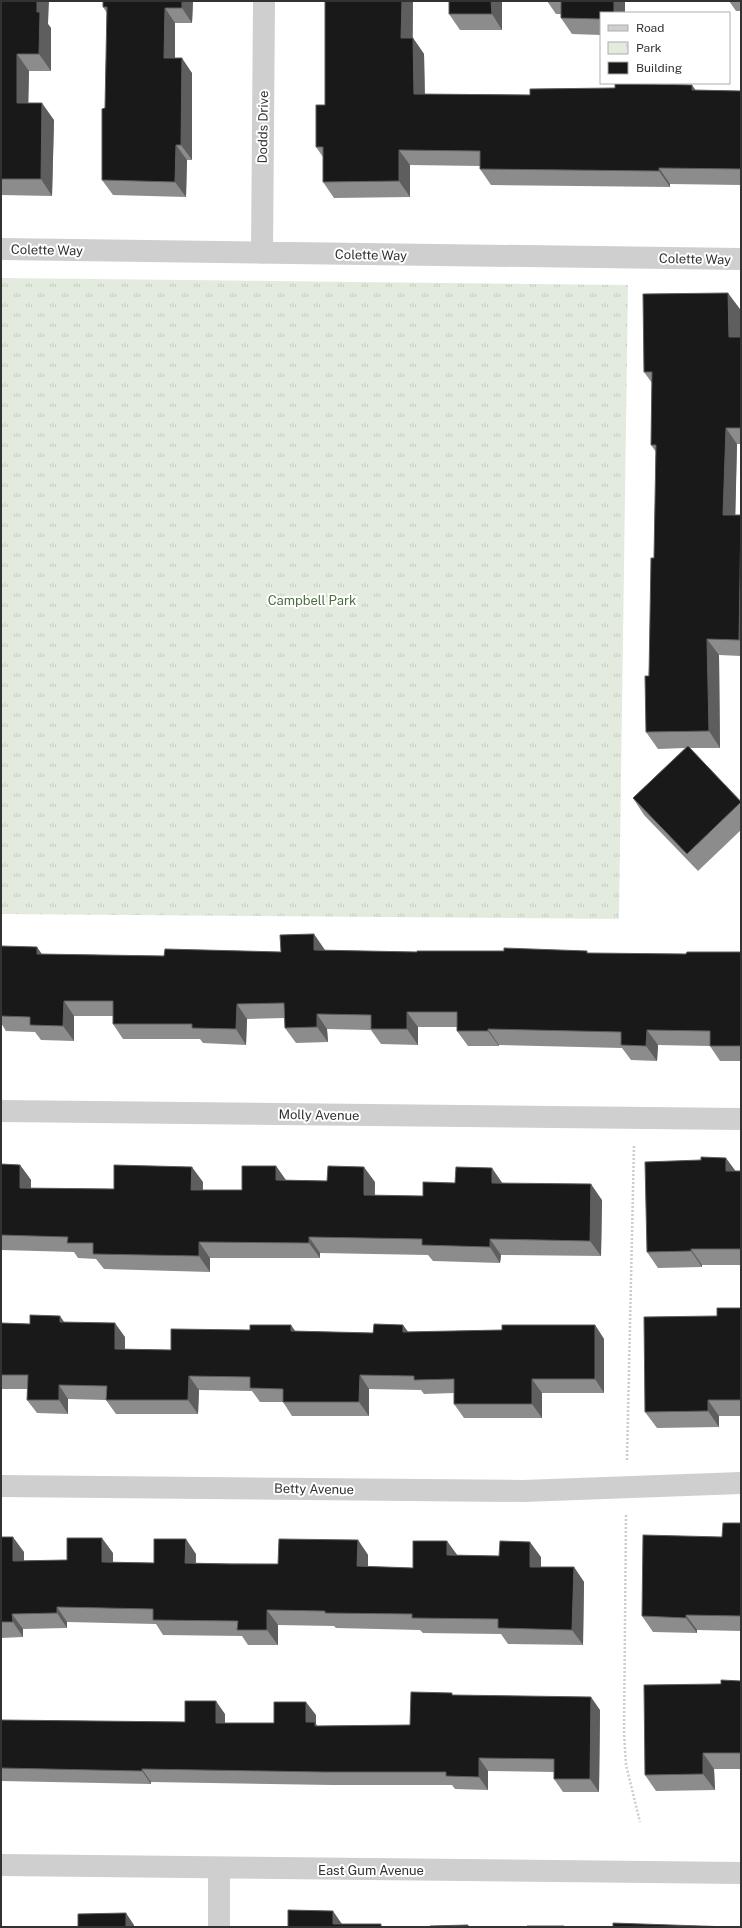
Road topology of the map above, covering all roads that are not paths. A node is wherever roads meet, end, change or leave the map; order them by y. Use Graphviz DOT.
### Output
graph roads {
  1 [pos="264,1"];
  2 [pos="1,249"];
  3 [pos="262,253"];
  4 [pos="741,259"];
  5 [pos="1,1111"];
  6 [pos="741,1119"];
  7 [pos="741,1483"];
  8 [pos="1,1486"];
  9 [pos="1,1865"];
  10 [pos="219,1868"];
  11 [pos="741,1873"];
  12 [pos="219,1927"];
  1 -- 3 [label="street, Dodds Drive"];
  2 -- 3 [label="street, Colette Way"];
  3 -- 4 [label="street, Colette Way"];
  5 -- 6 [label="street, Molly Avenue"];
  7 -- 8 [label="street, Betty Avenue"];
  9 -- 10 [label="street, East Gum Avenue"];
  10 -- 11 [label="street, East Gum Avenue"];
  10 -- 12 [label="street"];
}
